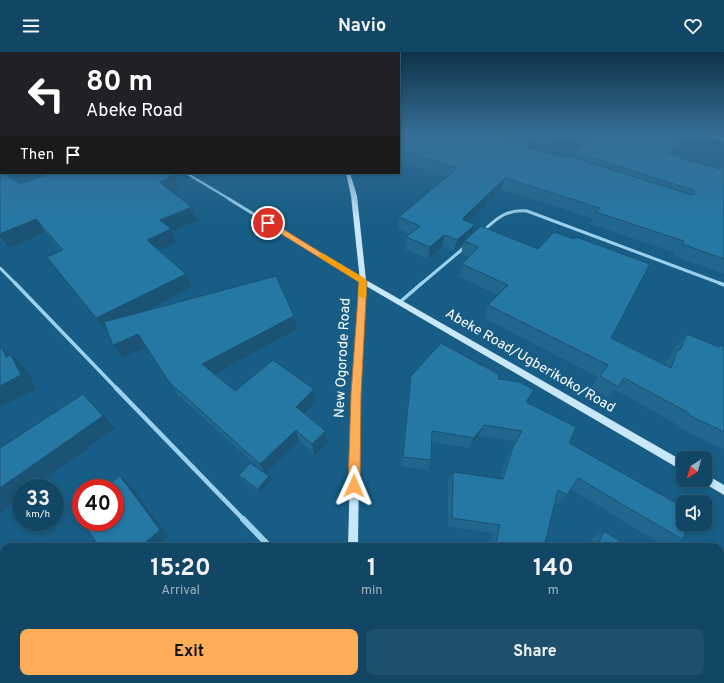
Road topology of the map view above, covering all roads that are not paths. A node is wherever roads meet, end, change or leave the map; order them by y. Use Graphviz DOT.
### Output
graph roads {
  1 [pos="188,174"];
  2 [pos="348,174"];
  3 [pos="476,236"];
  4 [pos="471,242"];
  5 [pos="0,268"];
  6 [pos="363,281"];
  7 [pos="724,285"];
  8 [pos="400,302"];
  9 [pos="676,462"];
  10 [pos="712,483"];
  11 [pos="724,490"];
  12 [pos="266,543"];
  13 [pos="353,543"];
  1 -- 6 [label="street"];
  2 -- 6 [label="street, New Ogorode Road"];
  3 -- 7 [label="street"];
  4 -- 8 [label="street"];
  5 -- 12 [label="street"];
  6 -- 8 [label="street, Abeke Road/Ugberikoko/Road"];
  6 -- 13 [label="street, New Ogorode Road"];
  8 -- 9 [label="street, Abeke Road/Ugberikoko/Road"];
  10 -- 11 [label="street"];
}
